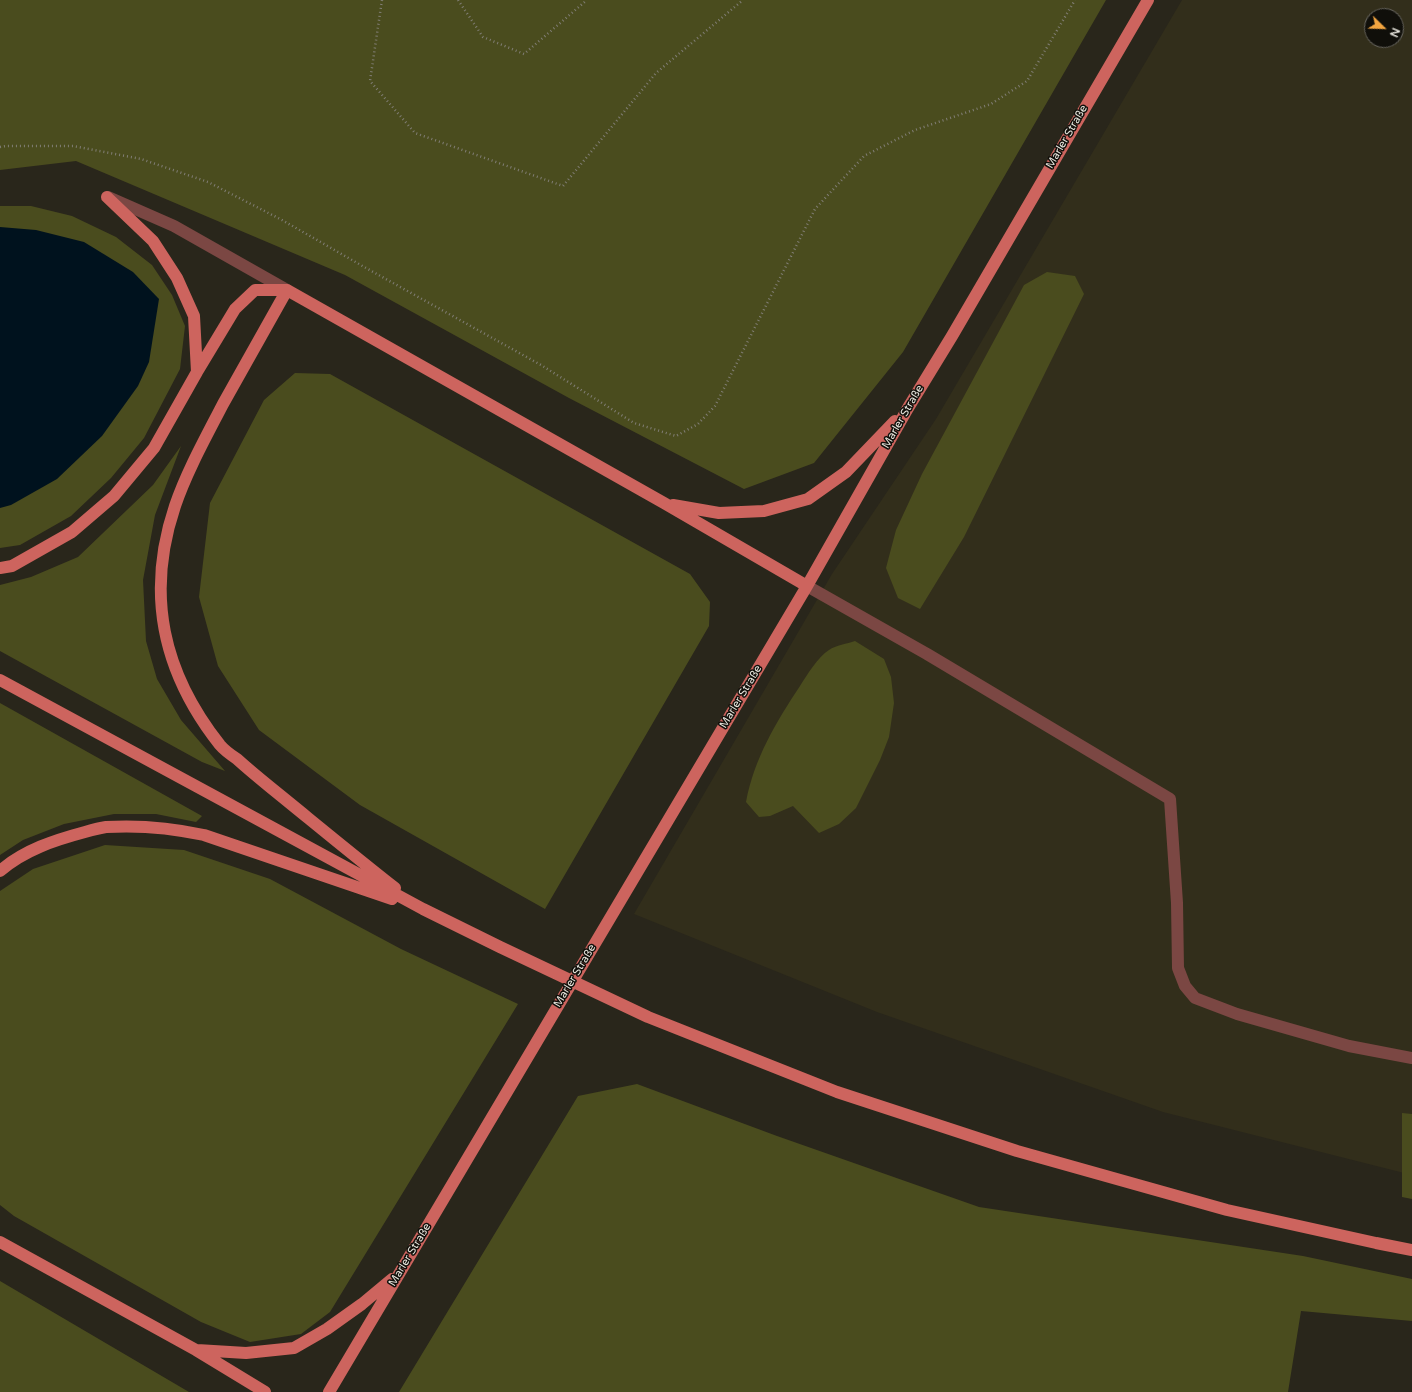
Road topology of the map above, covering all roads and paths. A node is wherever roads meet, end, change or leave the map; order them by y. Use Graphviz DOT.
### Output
graph roads {
  1 [pos="382,0"];
  2 [pos="458,0"];
  3 [pos="587,0"];
  4 [pos="743,0"];
  5 [pos="1075,0"];
  6 [pos="1148,0"];
  7 [pos="0,147"];
  8 [pos="107,197"];
  9 [pos="288,290"];
  10 [pos="197,372"];
  11 [pos="908,408"];
  12 [pos="664,503"];
  13 [pos="0,568"];
  14 [pos="807,586"];
  15 [pos="0,680"];
  16 [pos="0,870"];
  17 [pos="423,909"];
  18 [pos="1412,1058"];
  19 [pos="0,1242"];
  20 [pos="1412,1250"];
  21 [pos="400,1272"];
  22 [pos="196,1350"];
  23 [pos="265,1392"];
  24 [pos="329,1392"];
  1 -- 4 [label="path"];
  2 -- 3 [label="path"];
  5 -- 7 [label="path"];
  6 -- 11 [label="main road, Marler Straße"];
  8 -- 9 [label="lane"];
  8 -- 10 [label="main road"];
  9 -- 10 [label="main road"];
  9 -- 12 [label="main road"];
  9 -- 17 [label="main road"];
  10 -- 13 [label="main road"];
  11 -- 12 [label="main road"];
  11 -- 14 [label="main road, Marler Straße"];
  12 -- 14 [label="main road"];
  14 -- 18 [label="lane"];
  14 -- 21 [label="main road, Marler Straße"];
  15 -- 17 [label="main road"];
  16 -- 17 [label="main road"];
  17 -- 20 [label="main road"];
  19 -- 22 [label="main road"];
  21 -- 22 [label="main road"];
  21 -- 24 [label="main road, Marler Straße"];
  22 -- 23 [label="main road"];
}
